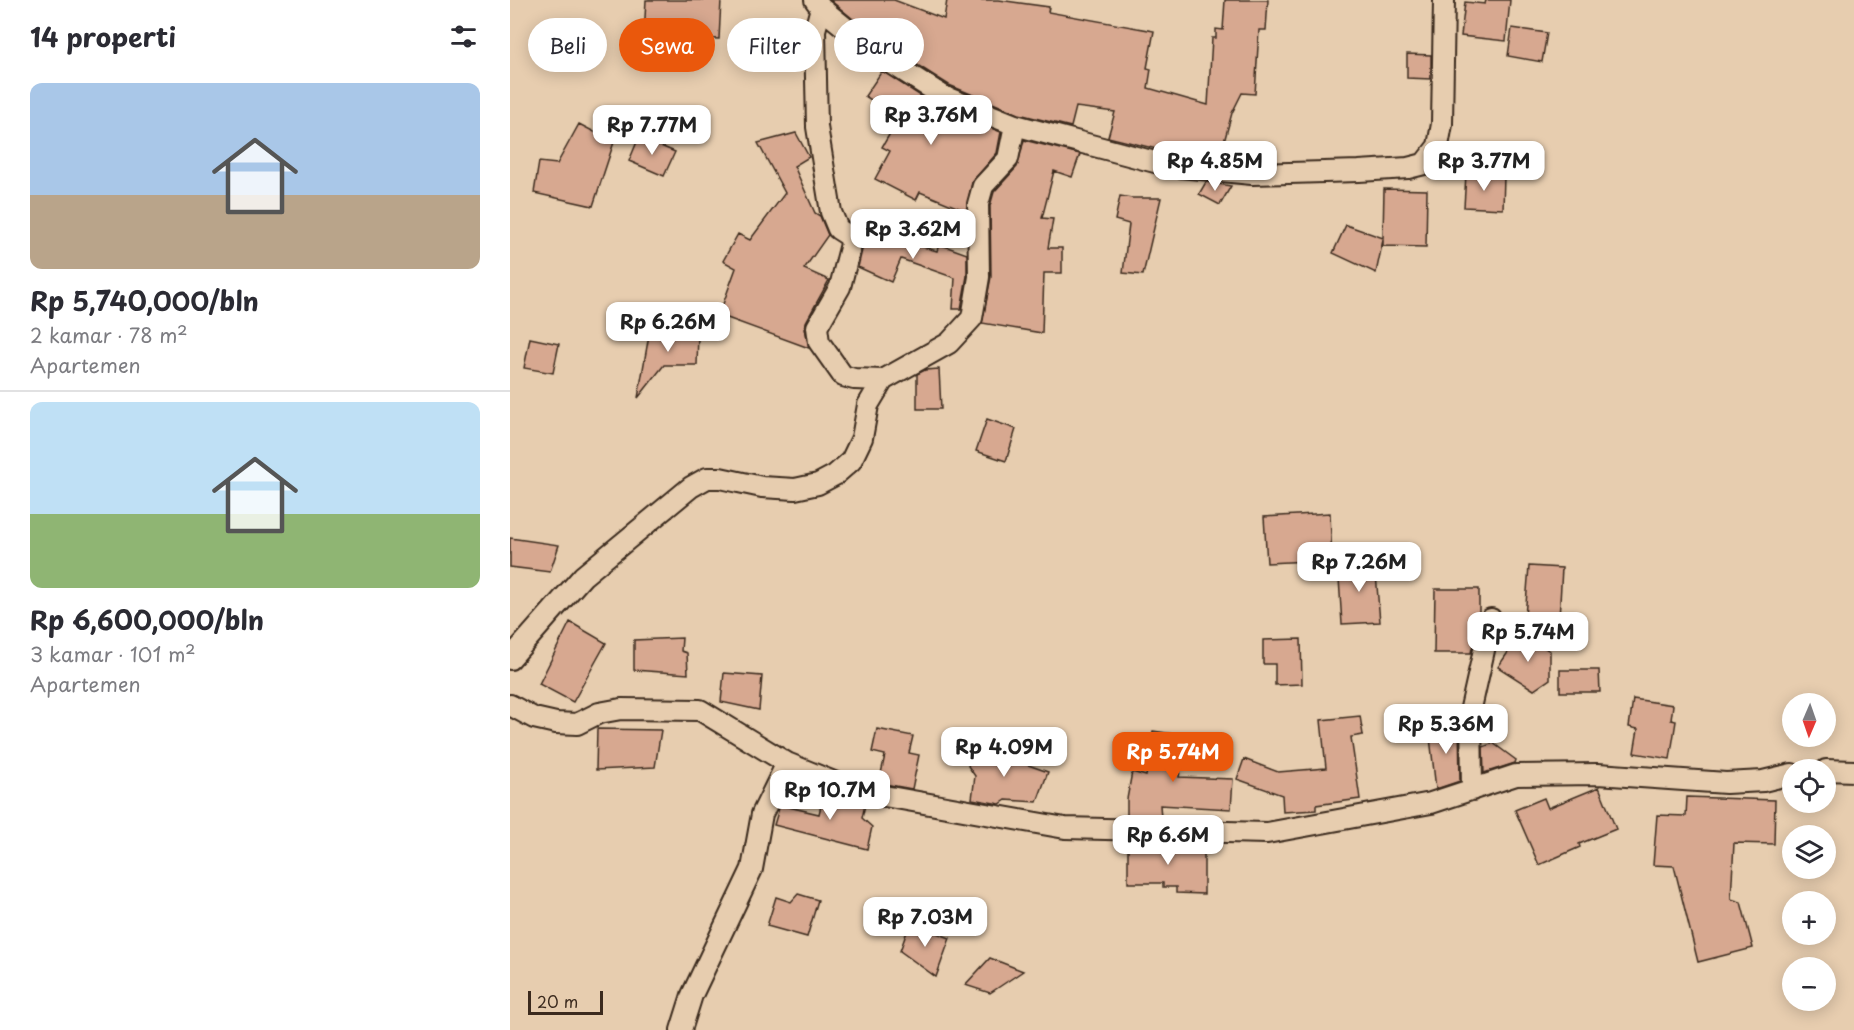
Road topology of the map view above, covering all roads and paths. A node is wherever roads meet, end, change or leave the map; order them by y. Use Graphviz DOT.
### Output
graph roads {
  1 [pos="1444,0"];
  2 [pos="818,4"];
  3 [pos="1015,125"];
  4 [pos="883,380"];
  5 [pos="1491,619"];
  6 [pos="510,658"];
  7 [pos="510,705"];
  8 [pos="787,763"];
  9 [pos="1836,770"];
  10 [pos="1854,771"];
  11 [pos="1782,776"];
  12 [pos="1472,790"];
  13 [pos="681,1030"];
  1 -- 3 [label="street"];
  2 -- 3 [label="street"];
  2 -- 4 [label="street"];
  3 -- 4 [label="street"];
  4 -- 6 [label="street"];
  5 -- 12 [label="street"];
  7 -- 8 [label="street"];
  8 -- 12 [label="street"];
  8 -- 13 [label="street"];
  9 -- 10 [label="street"];
  11 -- 12 [label="street"];
}
